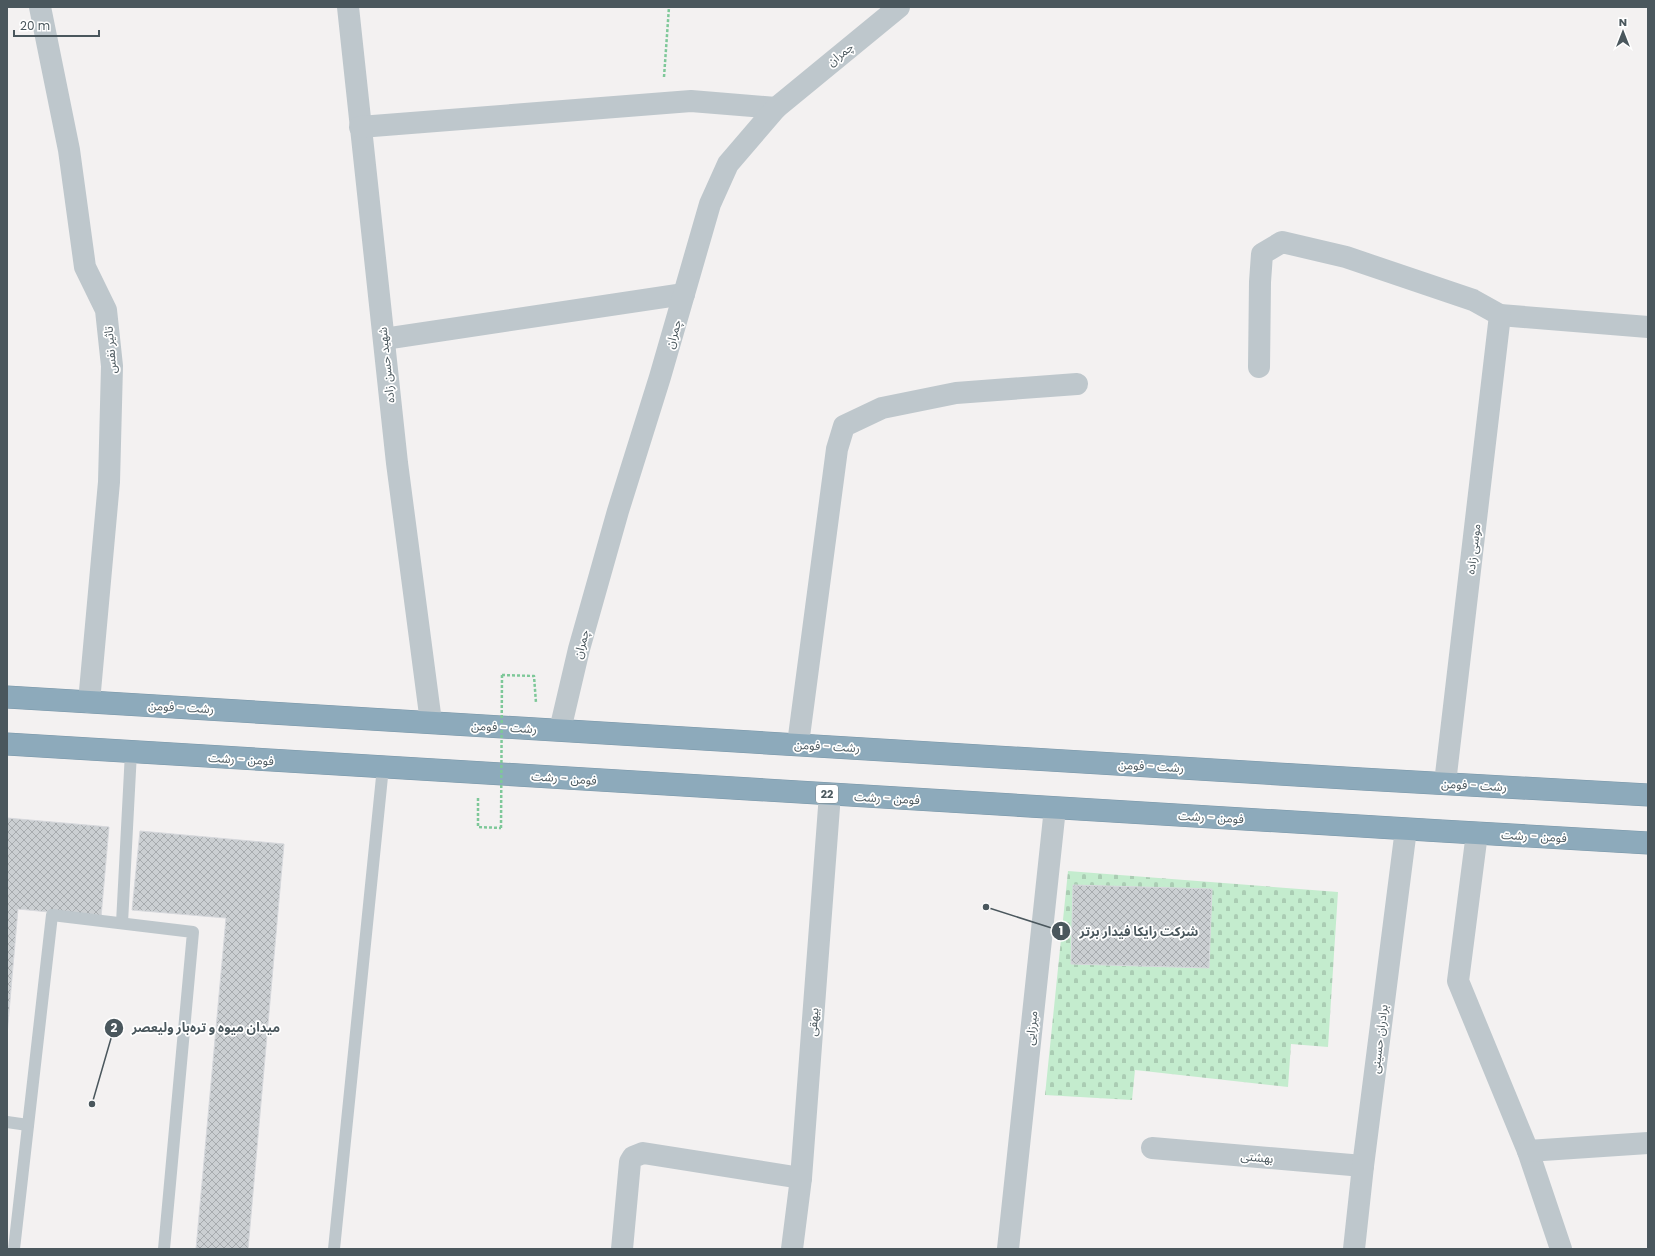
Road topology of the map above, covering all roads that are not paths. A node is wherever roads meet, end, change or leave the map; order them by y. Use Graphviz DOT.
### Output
graph roads {
  1 [pos="40,7"];
  2 [pos="348,7"];
  3 [pos="899,7"];
  4 [pos="776,108"];
  5 [pos="360,127"];
  6 [pos="684,294"];
  7 [pos="1500,315"];
  8 [pos="1648,327"];
  9 [pos="384,339"];
  10 [pos="1259,367"];
  11 [pos="1077,384"];
  12 [pos="7,697"];
  13 [pos="89,702"];
  14 [pos="431,722"];
  15 [pos="560,730"];
  16 [pos="7,744"];
  17 [pos="798,744"];
  18 [pos="130,752"];
  19 [pos="383,767"];
  20 [pos="1445,784"];
  21 [pos="830,794"];
  22 [pos="1648,795"];
  23 [pos="1054,808"];
  24 [pos="1406,829"];
  25 [pos="1477,833"];
  26 [pos="1648,843"];
  27 [pos="122,923"];
  28 [pos="7,1122"];
  29 [pos="28,1125"];
  30 [pos="1648,1143"];
  31 [pos="1152,1148"];
  32 [pos="1528,1150"];
  33 [pos="1362,1166"];
  34 [pos="801,1178"];
  35 [pos="14,1249"];
  36 [pos="164,1249"];
  37 [pos="334,1249"];
  38 [pos="622,1249"];
  39 [pos="792,1249"];
  40 [pos="1008,1249"];
  41 [pos="1354,1249"];
  42 [pos="1561,1249"];
  1 -- 13 [label="street, تاثیر نفس"];
  2 -- 5 [label="street, شهید حسن زاده"];
  3 -- 4 [label="street, چمران"];
  4 -- 5 [label="street"];
  4 -- 6 [label="street, چمران"];
  5 -- 9 [label="street, شهید حسن زاده"];
  6 -- 9 [label="street"];
  6 -- 15 [label="street, چمران"];
  7 -- 8 [label="street"];
  7 -- 10 [label="street"];
  7 -- 20 [label="street, موسی زاده"];
  9 -- 14 [label="street, شهید حسن زاده"];
  11 -- 17 [label="street"];
  12 -- 13 [label="highway, رشت - فومن"];
  13 -- 14 [label="highway, رشت - فومن"];
  14 -- 15 [label="highway, رشت - فومن"];
  15 -- 17 [label="highway, رشت - فومن"];
  16 -- 18 [label="highway, فومن - رشت / 22"];
  17 -- 20 [label="highway, رشت - فومن"];
  18 -- 19 [label="highway, فومن - رشت / 22"];
  18 -- 27 [label="lane"];
  19 -- 21 [label="highway, فومن - رشت / 22"];
  19 -- 37 [label="lane"];
  20 -- 22 [label="highway, رشت - فومن"];
  21 -- 23 [label="highway, فومن - رشت / 22"];
  21 -- 34 [label="street, بیهقی"];
  23 -- 24 [label="highway, فومن - رشت / 22"];
  23 -- 40 [label="street, میرزایی"];
  24 -- 25 [label="highway, فومن - رشت / 22"];
  24 -- 33 [label="street, برادران حسینی"];
  25 -- 26 [label="highway, فومن - رشت / 22"];
  25 -- 32 [label="street"];
  27 -- 29 [label="lane"];
  27 -- 36 [label="lane"];
  28 -- 29 [label="lane"];
  29 -- 35 [label="lane"];
  30 -- 32 [label="street"];
  31 -- 33 [label="street, بهشتی"];
  32 -- 42 [label="street"];
  33 -- 41 [label="street, برادران حسینی"];
  34 -- 38 [label="street"];
  34 -- 39 [label="street, بیهقی"];
}
